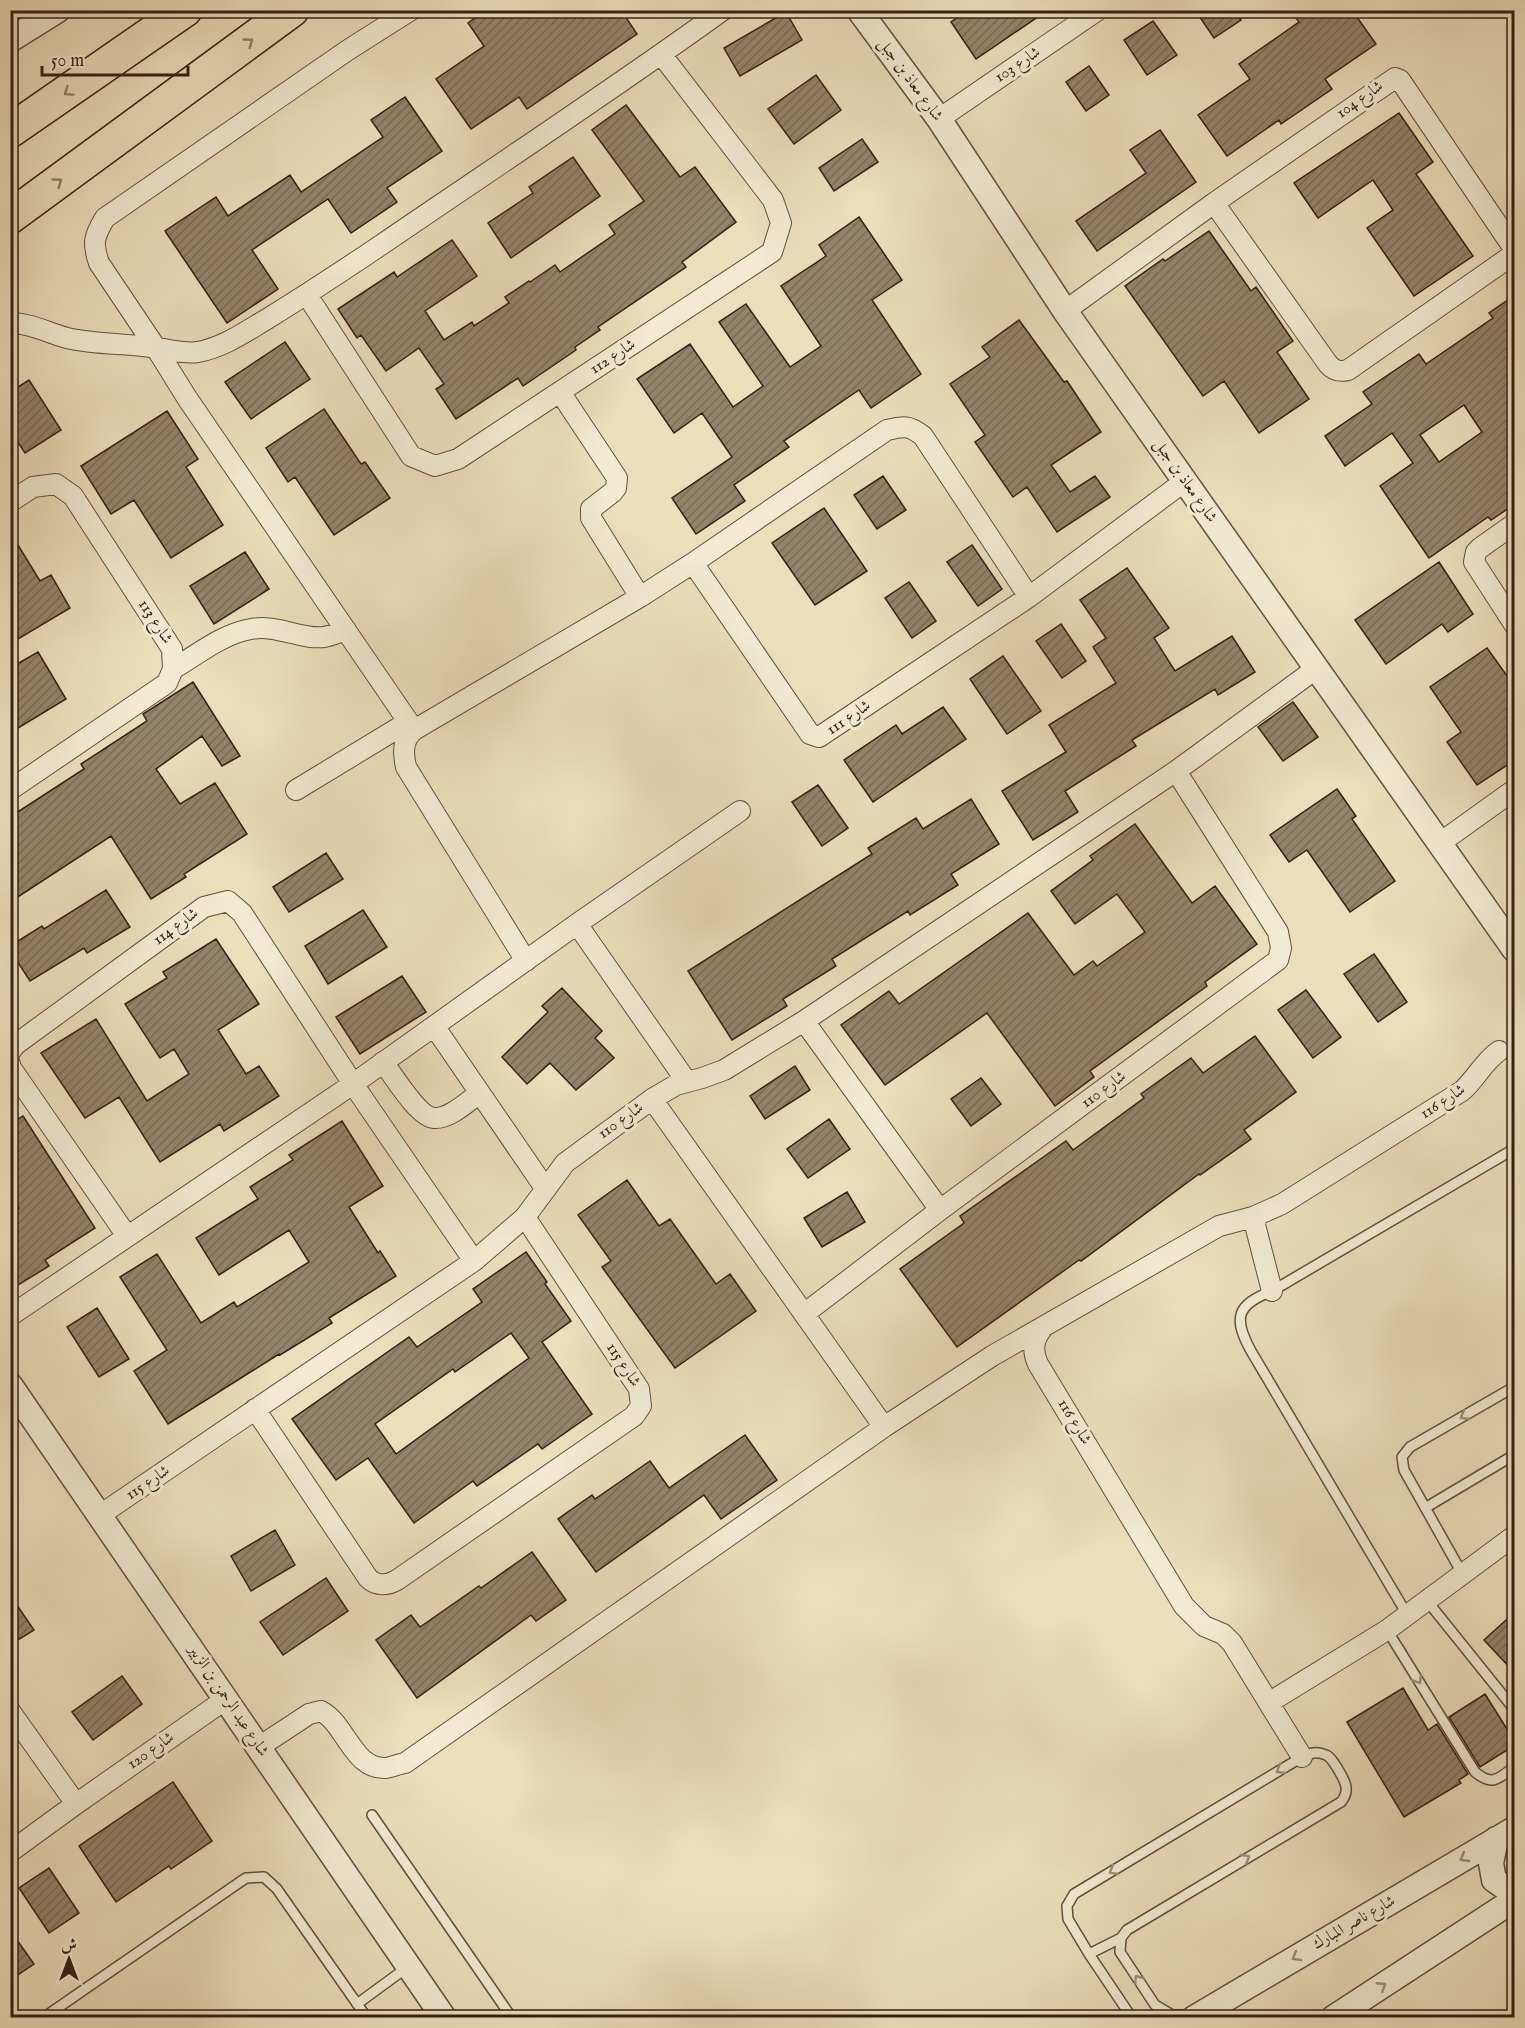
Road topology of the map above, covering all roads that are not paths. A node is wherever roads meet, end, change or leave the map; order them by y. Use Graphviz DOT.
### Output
graph roads {
  1 [pos="58,10"];
  2 [pos="411,10"];
  3 [pos="723,10"];
  4 [pos="859,10"];
  5 [pos="1098,10"];
  6 [pos="183,11"];
  7 [pos="291,11"];
  8 [pos="10,40"];
  9 [pos="661,54"];
  10 [pos="939,119"];
  11 [pos="10,131"];
  12 [pos="1214,203"];
  13 [pos="10,217"];
  14 [pos="1515,249"];
  15 [pos="1515,254"];
  16 [pos="307,295"];
  17 [pos="1065,311"];
  18 [pos="10,323"];
  19 [pos="156,348"];
  20 [pos="560,392"];
  21 [pos="1185,481"];
  22 [pos="10,502"];
  23 [pos="1515,524"];
  24 [pos="693,564"];
  25 [pos="640,597"];
  26 [pos="1029,597"];
  27 [pos="1515,624"];
  28 [pos="346,630"];
  29 [pos="1317,668"];
  30 [pos="173,669"];
  31 [pos="411,726"];
  32 [pos="1176,771"];
  33 [pos="10,790"];
  34 [pos="296,790"];
  35 [pos="1515,790"];
  36 [pos="740,811"];
  37 [pos="1440,843"];
  38 [pos="577,924"];
  39 [pos="1515,949"];
  40 [pos="526,961"];
  41 [pos="804,1021"];
  42 [pos="434,1026"];
  43 [pos="1499,1051"];
  44 [pos="10,1052"];
  45 [pos="383,1062"];
  46 [pos="10,1064"];
  47 [pos="687,1082"];
  48 [pos="353,1084"];
  49 [pos="480,1093"];
  50 [pos="652,1099"];
  51 [pos="1515,1149"];
  52 [pos="545,1188"];
  53 [pos="940,1210"];
  54 [pos="525,1217"];
  55 [pos="1253,1217"];
  56 [pos="128,1236"];
  57 [pos="474,1261"];
  58 [pos="1272,1291"];
  59 [pos="804,1314"];
  60 [pos="10,1316"];
  61 [pos="1042,1329"];
  62 [pos="10,1385"];
  63 [pos="1515,1387"];
  64 [pos="255,1410"];
  65 [pos="884,1427"];
  66 [pos="1515,1455"];
  67 [pos="1425,1508"];
  68 [pos="100,1515"];
  69 [pos="1515,1536"];
  70 [pos="1463,1575"];
  71 [pos="1428,1602"];
  72 [pos="1408,1616"];
  73 [pos="1388,1630"];
  74 [pos="226,1699"];
  75 [pos="1270,1702"];
  76 [pos="1515,1709"];
  77 [pos="10,1711"];
  78 [pos="259,1747"];
  79 [pos="1302,1756"];
  80 [pos="1515,1767"];
  81 [pos="75,1803"];
  82 [pos="372,1815"];
  83 [pos="1506,1834"];
  84 [pos="10,1852"];
  85 [pos="1515,1889"];
  86 [pos="1515,1902"];
  87 [pos="1121,1938"];
  88 [pos="1089,1953"];
  89 [pos="409,1966"];
  90 [pos="357,2004"];
  91 [pos="510,2015"];
  92 [pos="1197,2015"];
  93 [pos="43,2018"];
  94 [pos="367,2018"];
  95 [pos="444,2018"];
  96 [pos="499,2018"];
  97 [pos="1132,2018"];
  98 [pos="1333,2018"];
  1 -- 8 [label="street"];
  2 -- 19 [label="street"];
  3 -- 9 [label="street"];
  4 -- 10 [label="street, شارع معاذ بن جبل"];
  5 -- 10 [label="street, شارع 103"];
  6 -- 11 [label="highway, one-way"];
  13 -- 7 [label="highway, one-way"];
  9 -- 16 [label="street"];
  9 -- 20 [label="street, شارع 112"];
  10 -- 17 [label="street, شارع معاذ بن جبل"];
  12 -- 14 [label="street, شارع 104"];
  12 -- 15 [label="street"];
  12 -- 17 [label="street, شارع 104"];
  16 -- 19 [label="street"];
  16 -- 20 [label="street, شارع 112"];
  17 -- 21 [label="street, شارع معاذ بن جبل"];
  18 -- 19 [label="street"];
  19 -- 28 [label="street"];
  20 -- 25 [label="street"];
  21 -- 26 [label="street, شارع 111"];
  21 -- 29 [label="street, شارع معاذ بن جبل"];
  22 -- 30 [label="street, شارع 113"];
  23 -- 27 [label="street"];
  24 -- 25 [label="street"];
  24 -- 26 [label="street"];
  24 -- 26 [label="street, شارع 111"];
  25 -- 31 [label="street"];
  28 -- 30 [label="street"];
  28 -- 31 [label="street"];
  29 -- 32 [label="street, شارع 110"];
  29 -- 37 [label="street, شارع معاذ بن جبل"];
  30 -- 33 [label="street"];
  31 -- 34 [label="street"];
  31 -- 40 [label="street"];
  32 -- 41 [label="street, شارع 110"];
  32 -- 53 [label="street, شارع 110"];
  35 -- 37 [label="street"];
  36 -- 38 [label="street"];
  37 -- 39 [label="street, شارع معاذ بن جبل"];
  38 -- 40 [label="street"];
  38 -- 47 [label="street"];
  40 -- 42 [label="street"];
  41 -- 47 [label="street, شارع 110"];
  41 -- 53 [label="street"];
  42 -- 45 [label="street"];
  42 -- 49 [label="street"];
  43 -- 55 [label="street, شارع 116"];
  44 -- 48 [label="street, شارع 114"];
  45 -- 48 [label="street"];
  45 -- 49 [label="street"];
  46 -- 56 [label="street"];
  47 -- 50 [label="street, شارع 110"];
  48 -- 56 [label="street"];
  48 -- 57 [label="street, شارع 114"];
  49 -- 52 [label="street"];
  50 -- 52 [label="street, شارع 110"];
  50 -- 59 [label="street"];
  51 -- 58 [label="lane"];
  52 -- 54 [label="street, شارع 110"];
  53 -- 59 [label="street"];
  54 -- 57 [label="street, شارع 115"];
  54 -- 64 [label="street, شارع 115"];
  55 -- 58 [label="street"];
  55 -- 61 [label="street, شارع 116"];
  56 -- 60 [label="street"];
  57 -- 64 [label="street, شارع 115"];
  58 -- 72 [label="lane"];
  59 -- 65 [label="street"];
  61 -- 65 [label="street"];
  61 -- 75 [label="street, شارع 116"];
  62 -- 68 [label="street, شارع عبد الرحمن بن الزبير"];
  63 -- 67 [label="lane, one-way"];
  64 -- 68 [label="street, شارع 115"];
  65 -- 78 [label="street"];
  66 -- 67 [label="lane"];
  67 -- 70 [label="lane"];
  68 -- 74 [label="street, شارع عبد الرحمن بن الزبير"];
  69 -- 70 [label="street"];
  70 -- 71 [label="street"];
  71 -- 72 [label="street"];
  71 -- 76 [label="lane"];
  72 -- 73 [label="street"];
  73 -- 75 [label="street"];
  73 -- 80 [label="lane, one-way"];
  74 -- 78 [label="street, شارع عبد الرحمن بن الزبير"];
  74 -- 81 [label="street, شارع 120"];
  75 -- 79 [label="street, شارع 116"];
  77 -- 81 [label="street"];
  78 -- 89 [label="street, شارع عبد الرحمن بن الزبير"];
  87 -- 79 [label="lane, one-way"];
  79 -- 88 [label="lane, one-way"];
  81 -- 84 [label="street, شارع 120"];
  82 -- 91 [label="lane"];
  83 -- 85 [label="street"];
  83 -- 92 [label="street, شارع ناصر المبارك, one-way"];
  98 -- 86 [label="street, one-way"];
  87 -- 88 [label="lane"];
  92 -- 87 [label="lane, one-way"];
  88 -- 97 [label="lane"];
  89 -- 90 [label="lane"];
  89 -- 95 [label="street, شارع عبد الرحمن بن الزبير"];
  90 -- 93 [label="lane"];
  90 -- 94 [label="lane"];
  91 -- 96 [label="lane"];
}
